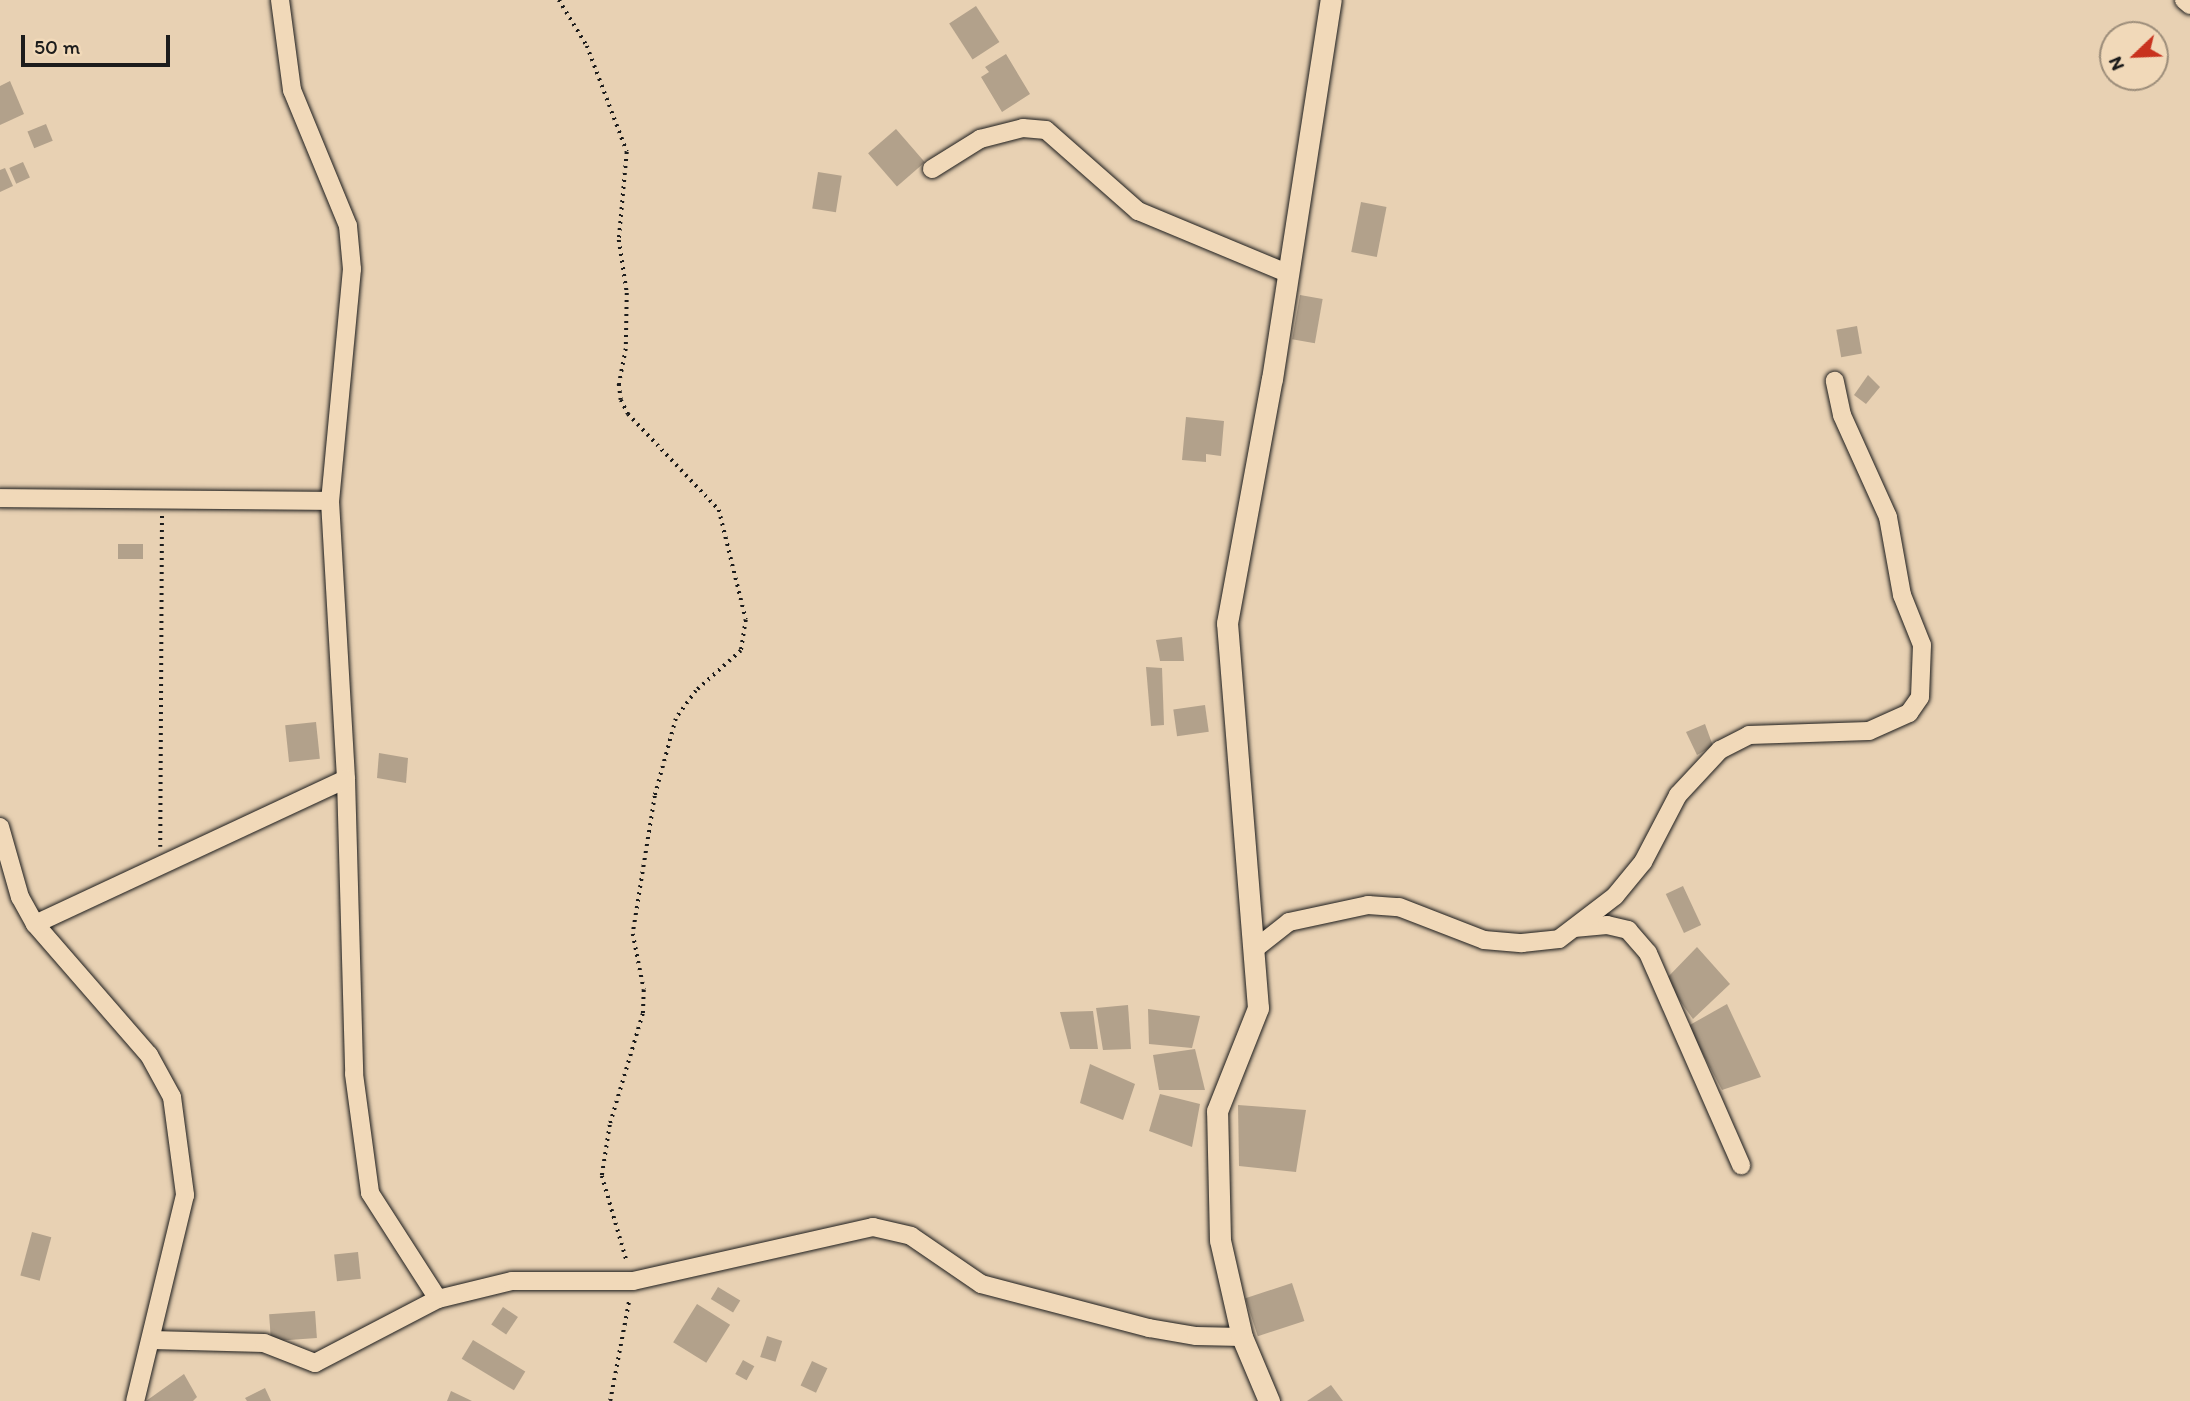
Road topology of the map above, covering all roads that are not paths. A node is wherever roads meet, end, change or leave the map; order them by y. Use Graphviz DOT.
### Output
graph roads {
  1 [pos="280,0"];
  2 [pos="1331,0"];
  3 [pos="2185,0"];
  4 [pos="2190,5"];
  5 [pos="932,169"];
  6 [pos="1289,274"];
  7 [pos="1835,381"];
  8 [pos="0,498"];
  9 [pos="330,501"];
  10 [pos="346,779"];
  11 [pos="0,827"];
  12 [pos="35,924"];
  13 [pos="1574,928"];
  14 [pos="1256,948"];
  15 [pos="1741,1165"];
  16 [pos="438,1298"];
  17 [pos="1242,1337"];
  18 [pos="152,1340"];
  19 [pos="135,1401"];
  20 [pos="1269,1401"];
  1 -- 9 [label="street"];
  2 -- 6 [label="street"];
  3 -- 4 [label="street"];
  5 -- 6 [label="street"];
  6 -- 14 [label="street"];
  7 -- 13 [label="street"];
  8 -- 9 [label="street"];
  9 -- 10 [label="street"];
  10 -- 12 [label="street"];
  10 -- 16 [label="street"];
  11 -- 12 [label="street"];
  12 -- 18 [label="street"];
  13 -- 14 [label="street"];
  13 -- 15 [label="street"];
  14 -- 17 [label="street"];
  16 -- 17 [label="street"];
  16 -- 18 [label="street"];
  17 -- 20 [label="street"];
  18 -- 19 [label="street"];
}
